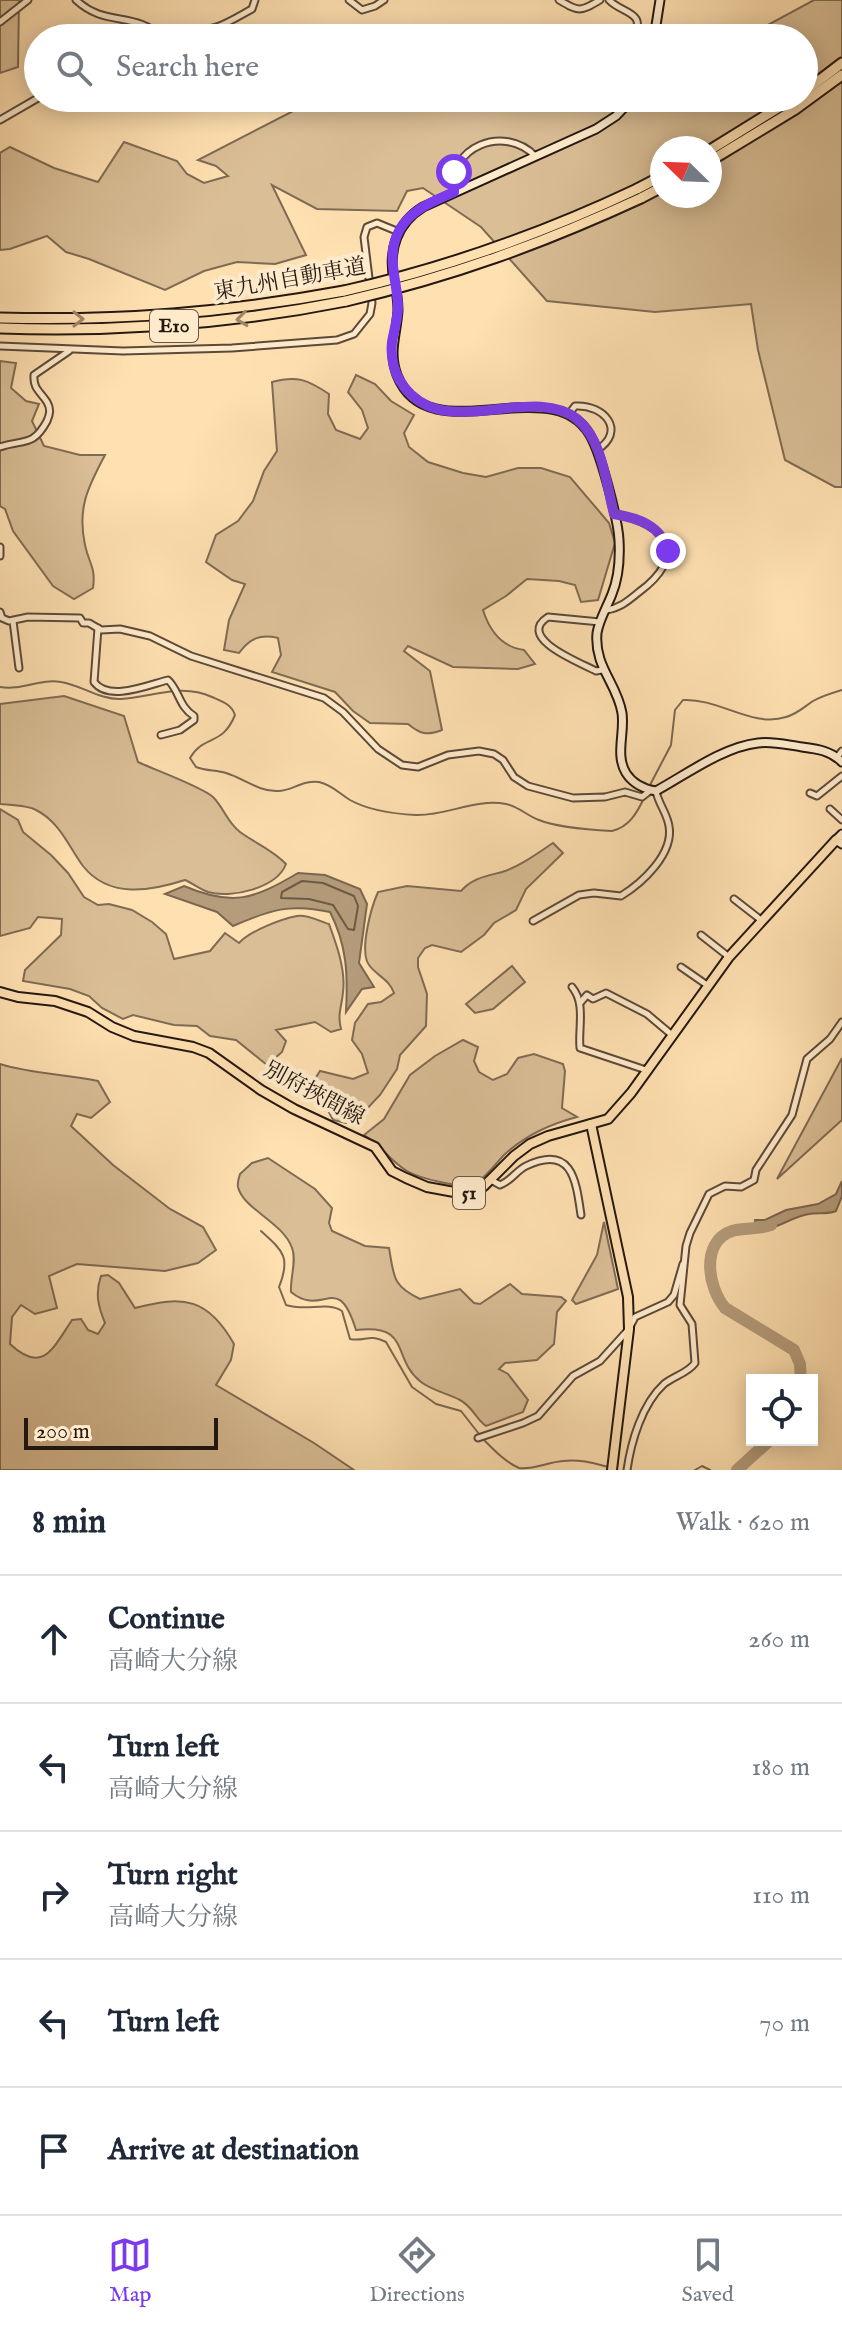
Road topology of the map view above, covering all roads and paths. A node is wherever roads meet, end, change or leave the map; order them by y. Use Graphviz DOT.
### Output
graph roads {
  1 [pos="28,0"];
  2 [pos="76,0"];
  3 [pos="255,0"];
  4 [pos="349,0"];
  5 [pos="384,0"];
  6 [pos="559,0"];
  7 [pos="600,0"];
  8 [pos="609,0"];
  9 [pos="660,0"];
  10 [pos="0,22"];
  11 [pos="144,24"];
  12 [pos="223,24"];
  13 [pos="638,24"];
  14 [pos="656,24"];
  15 [pos="842,63"];
  16 [pos="842,75"];
  17 [pos="818,81"];
  18 [pos="818,92"];
  19 [pos="24,106"];
  20 [pos="617,112"];
  21 [pos="771,112"];
  22 [pos="791,112"];
  23 [pos="0,120"];
  24 [pos="722,143"];
  25 [pos="722,154"];
  26 [pos="535,156"];
  27 [pos="650,185"];
  28 [pos="650,191"];
  29 [pos="454,192"];
  30 [pos="639,194"];
  31 [pos="399,232"];
  32 [pos="345,296"];
  33 [pos="0,318"];
  34 [pos="0,328"];
  35 [pos="0,346"];
  36 [pos="69,350"];
  37 [pos="569,414"];
  38 [pos="0,447"];
  39 [pos="597,450"];
  40 [pos="614,514"];
  41 [pos="0,547"];
  42 [pos="0,556"];
  43 [pos="605,610"];
  44 [pos="0,612"];
  45 [pos="13,621"];
  46 [pos="600,622"];
  47 [pos="98,628"];
  48 [pos="19,668"];
  49 [pos="602,670"];
  50 [pos="161,735"];
  51 [pos="840,757"];
  52 [pos="842,776"];
  53 [pos="654,790"];
  54 [pos="810,793"];
  55 [pos="830,809"];
  56 [pos="842,820"];
  57 [pos="840,839"];
  58 [pos="734,899"];
  59 [pos="761,920"];
  60 [pos="533,921"];
  61 [pos="701,935"];
  62 [pos="729,957"];
  63 [pos="681,967"];
  64 [pos="707,985"];
  65 [pos="572,987"];
  66 [pos="0,992"];
  67 [pos="580,1003"];
  68 [pos="842,1022"];
  69 [pos="672,1035"];
  70 [pos="646,1070"];
  71 [pos="591,1124"];
  72 [pos="491,1180"];
  73 [pos="581,1215"];
  74 [pos="685,1260"];
  75 [pos="629,1329"];
  76 [pos="478,1438"];
  77 [pos="612,1470"];
  78 [pos="627,1470"];
  1 -- 10 [label="street"];
  2 -- 11 [label="street"];
  3 -- 12 [label="street"];
  4 -- 5 [label="street"];
  6 -- 7 [label="street"];
  8 -- 13 [label="street"];
  9 -- 14 [label="main road"];
  15 -- 17 [label="highway"];
  16 -- 18 [label="highway"];
  19 -- 23 [label="street"];
  20 -- 26 [label="main road"];
  21 -- 24 [label="highway"];
  22 -- 25 [label="highway"];
  26 -- 29 [label="main road"];
  26 -- 29 [label="street"];
  27 -- 30 [label="highway, 東九州自動車道 / E10"];
  28 -- 30 [label="highway, 東九州自動車道 / E10"];
  29 -- 31 [label="main road"];
  30 -- 32 [label="highway, 東九州自動車道 / E10, bridge"];
  31 -- 36 [label="street"];
  31 -- 37 [label="main road"];
  33 -- 32 [label="highway, 東九州自動車道 / E10, one-way"];
  32 -- 34 [label="highway, 東九州自動車道 / E10, one-way"];
  35 -- 36 [label="street"];
  36 -- 38 [label="street"];
  37 -- 39 [label="main road"];
  37 -- 39 [label="street"];
  39 -- 40 [label="main road"];
  40 -- 43 [label="main road"];
  40 -- 43 [label="street"];
  41 -- 42 [label="street"];
  43 -- 46 [label="main road"];
  44 -- 45 [label="street"];
  45 -- 47 [label="street"];
  45 -- 48 [label="street"];
  46 -- 49 [label="main road"];
  46 -- 49 [label="street"];
  47 -- 50 [label="street"];
  47 -- 53 [label="street"];
  49 -- 53 [label="main road"];
  51 -- 53 [label="main road"];
  52 -- 54 [label="street"];
  53 -- 60 [label="street"];
  55 -- 56 [label="street"];
  57 -- 59 [label="main road, 別府挾間線 / 51"];
  58 -- 59 [label="street"];
  59 -- 62 [label="main road, 別府挾間線 / 51"];
  61 -- 62 [label="street"];
  62 -- 64 [label="main road, 別府挾間線 / 51"];
  63 -- 64 [label="street"];
  64 -- 69 [label="main road, 別府挾間線 / 51"];
  65 -- 67 [label="street"];
  66 -- 72 [label="main road, 別府挾間線 / 51"];
  67 -- 69 [label="street"];
  67 -- 70 [label="street"];
  68 -- 74 [label="street"];
  69 -- 70 [label="main road, 別府挾間線 / 51"];
  70 -- 71 [label="main road, 別府挾間線 / 51"];
  71 -- 72 [label="main road, 別府挾間線 / 51"];
  71 -- 75 [label="main road"];
  72 -- 73 [label="street"];
  74 -- 75 [label="street"];
  74 -- 78 [label="street"];
  75 -- 76 [label="street"];
  75 -- 77 [label="main road"];
}
